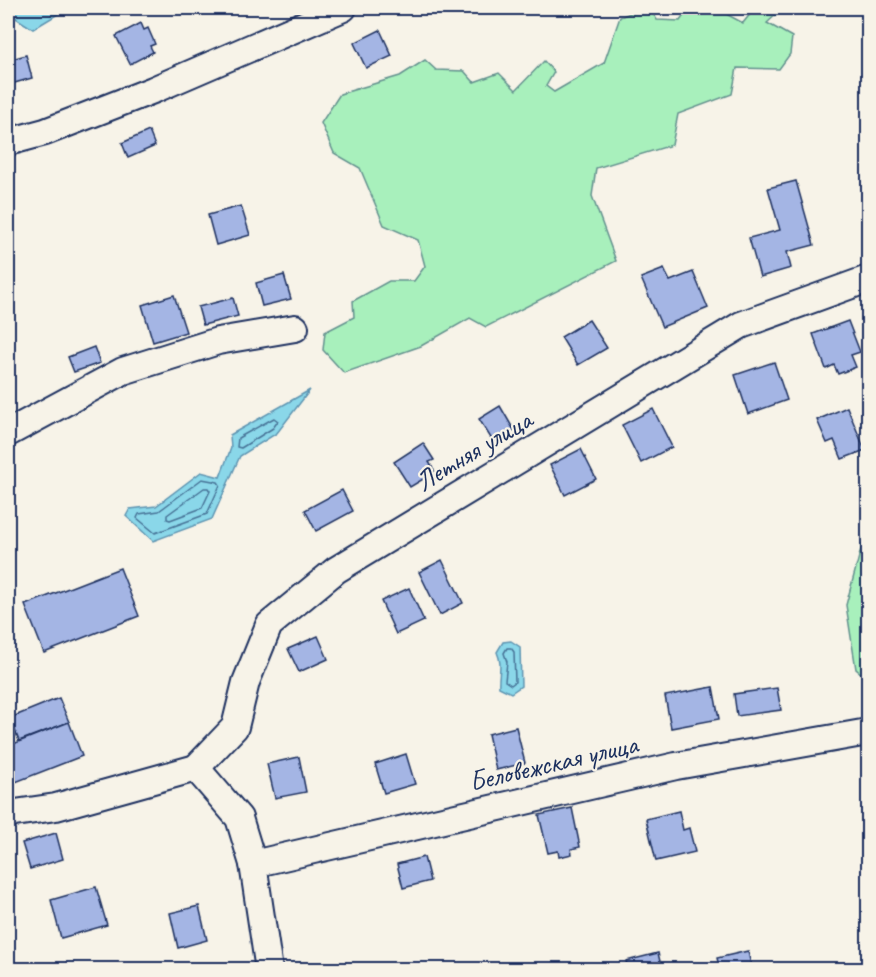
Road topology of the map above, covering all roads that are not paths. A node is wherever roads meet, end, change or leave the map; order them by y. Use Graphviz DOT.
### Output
graph roads {
  1 [pos="344,8"];
  2 [pos="8,142"];
  3 [pos="868,279"];
  4 [pos="295,328"];
  5 [pos="8,434"];
  6 [pos="868,732"];
  7 [pos="196,768"];
  8 [pos="8,814"];
  9 [pos="253,864"];
  10 [pos="269,969"];
  1 -- 2 [label="street"];
  3 -- 7 [label="street, Летняя улица"];
  4 -- 5 [label="street"];
  6 -- 9 [label="street, Беловежская улица"];
  7 -- 8 [label="street"];
  7 -- 9 [label="street"];
  9 -- 10 [label="street"];
}
